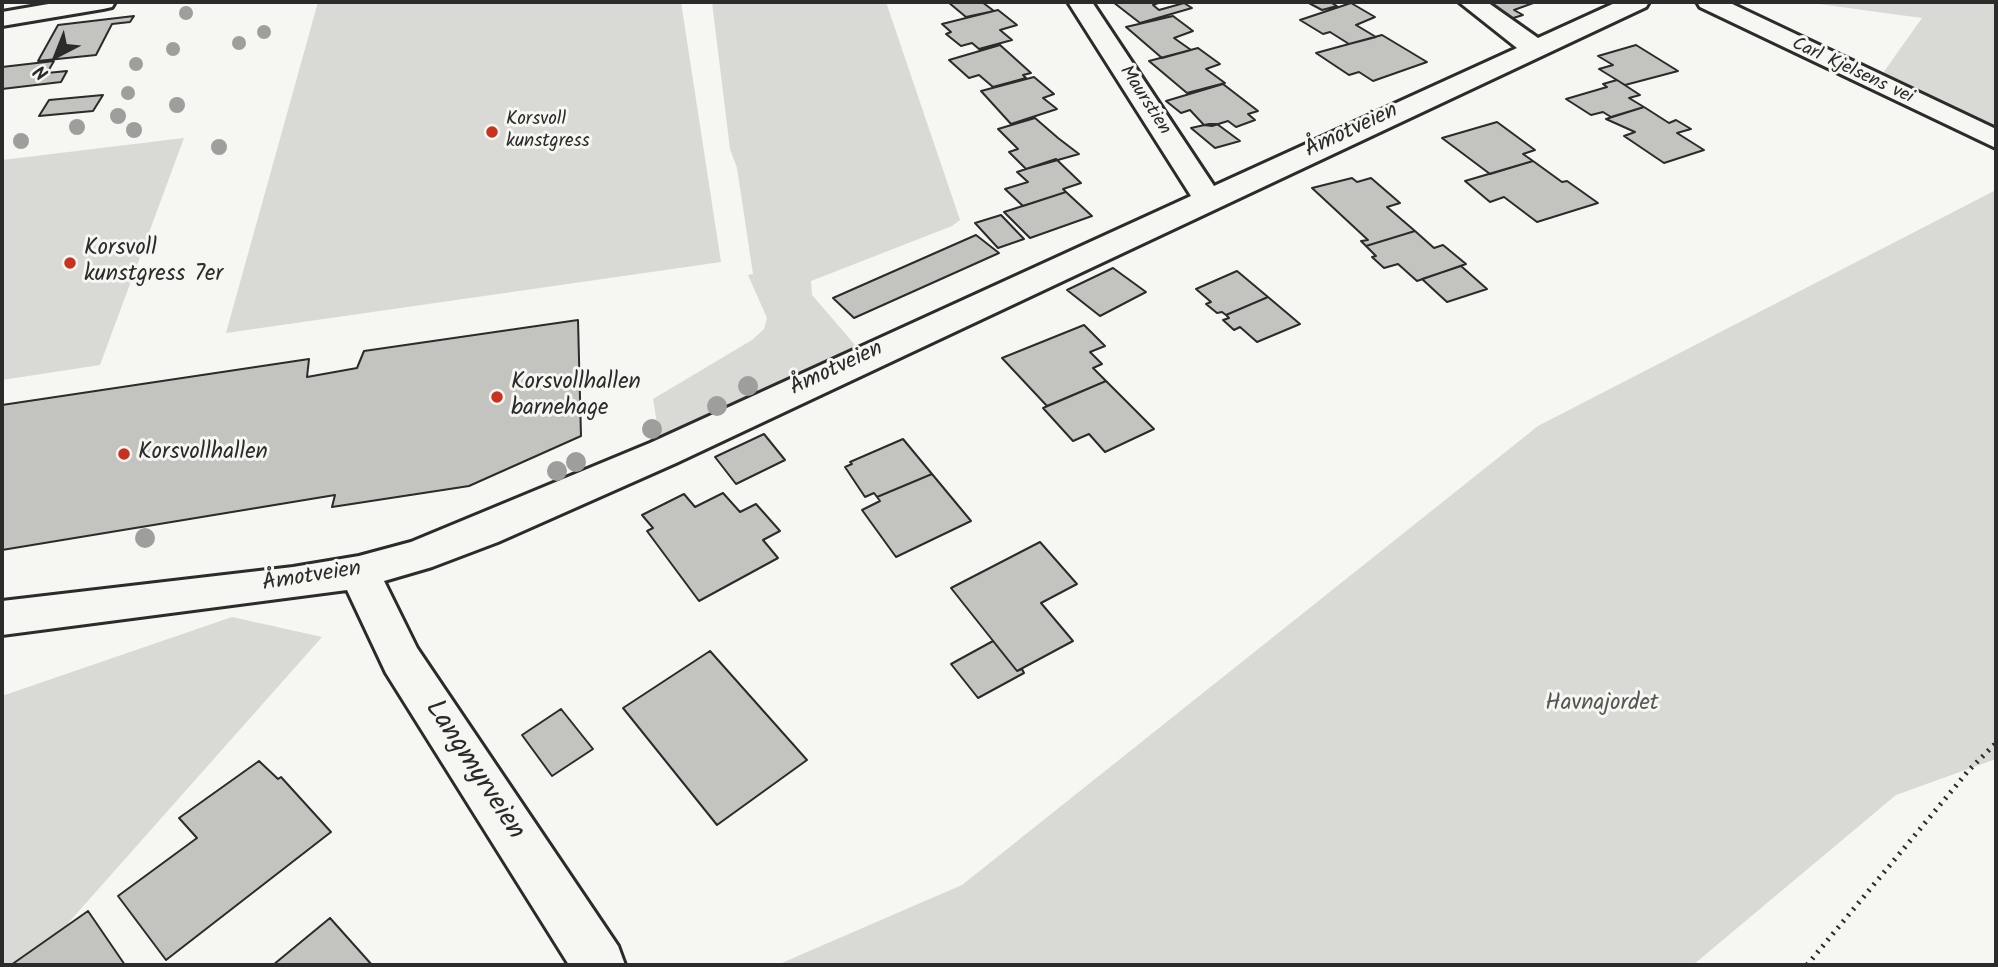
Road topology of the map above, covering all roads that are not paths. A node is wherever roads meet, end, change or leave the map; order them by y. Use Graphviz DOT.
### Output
graph roads {
  1 [pos="103,2"];
  2 [pos="1080,2"];
  3 [pos="1471,2"];
  4 [pos="1637,2"];
  5 [pos="1709,2"];
  6 [pos="2,19"];
  7 [pos="1533,47"];
  8 [pos="1996,140"];
  9 [pos="1208,199"];
  10 [pos="359,572"];
  11 [pos="2,618"];
  12 [pos="599,965"];
  1 -- 6 [label="street"];
  2 -- 9 [label="street, Maurstien"];
  3 -- 7 [label="street"];
  4 -- 7 [label="street, Åmotveien"];
  5 -- 8 [label="street, Carl Kjelsens vei"];
  7 -- 9 [label="street, Åmotveien"];
  9 -- 10 [label="street, Åmotveien"];
  10 -- 11 [label="street, Åmotveien"];
  10 -- 12 [label="street, Langmyrveien"];
}
